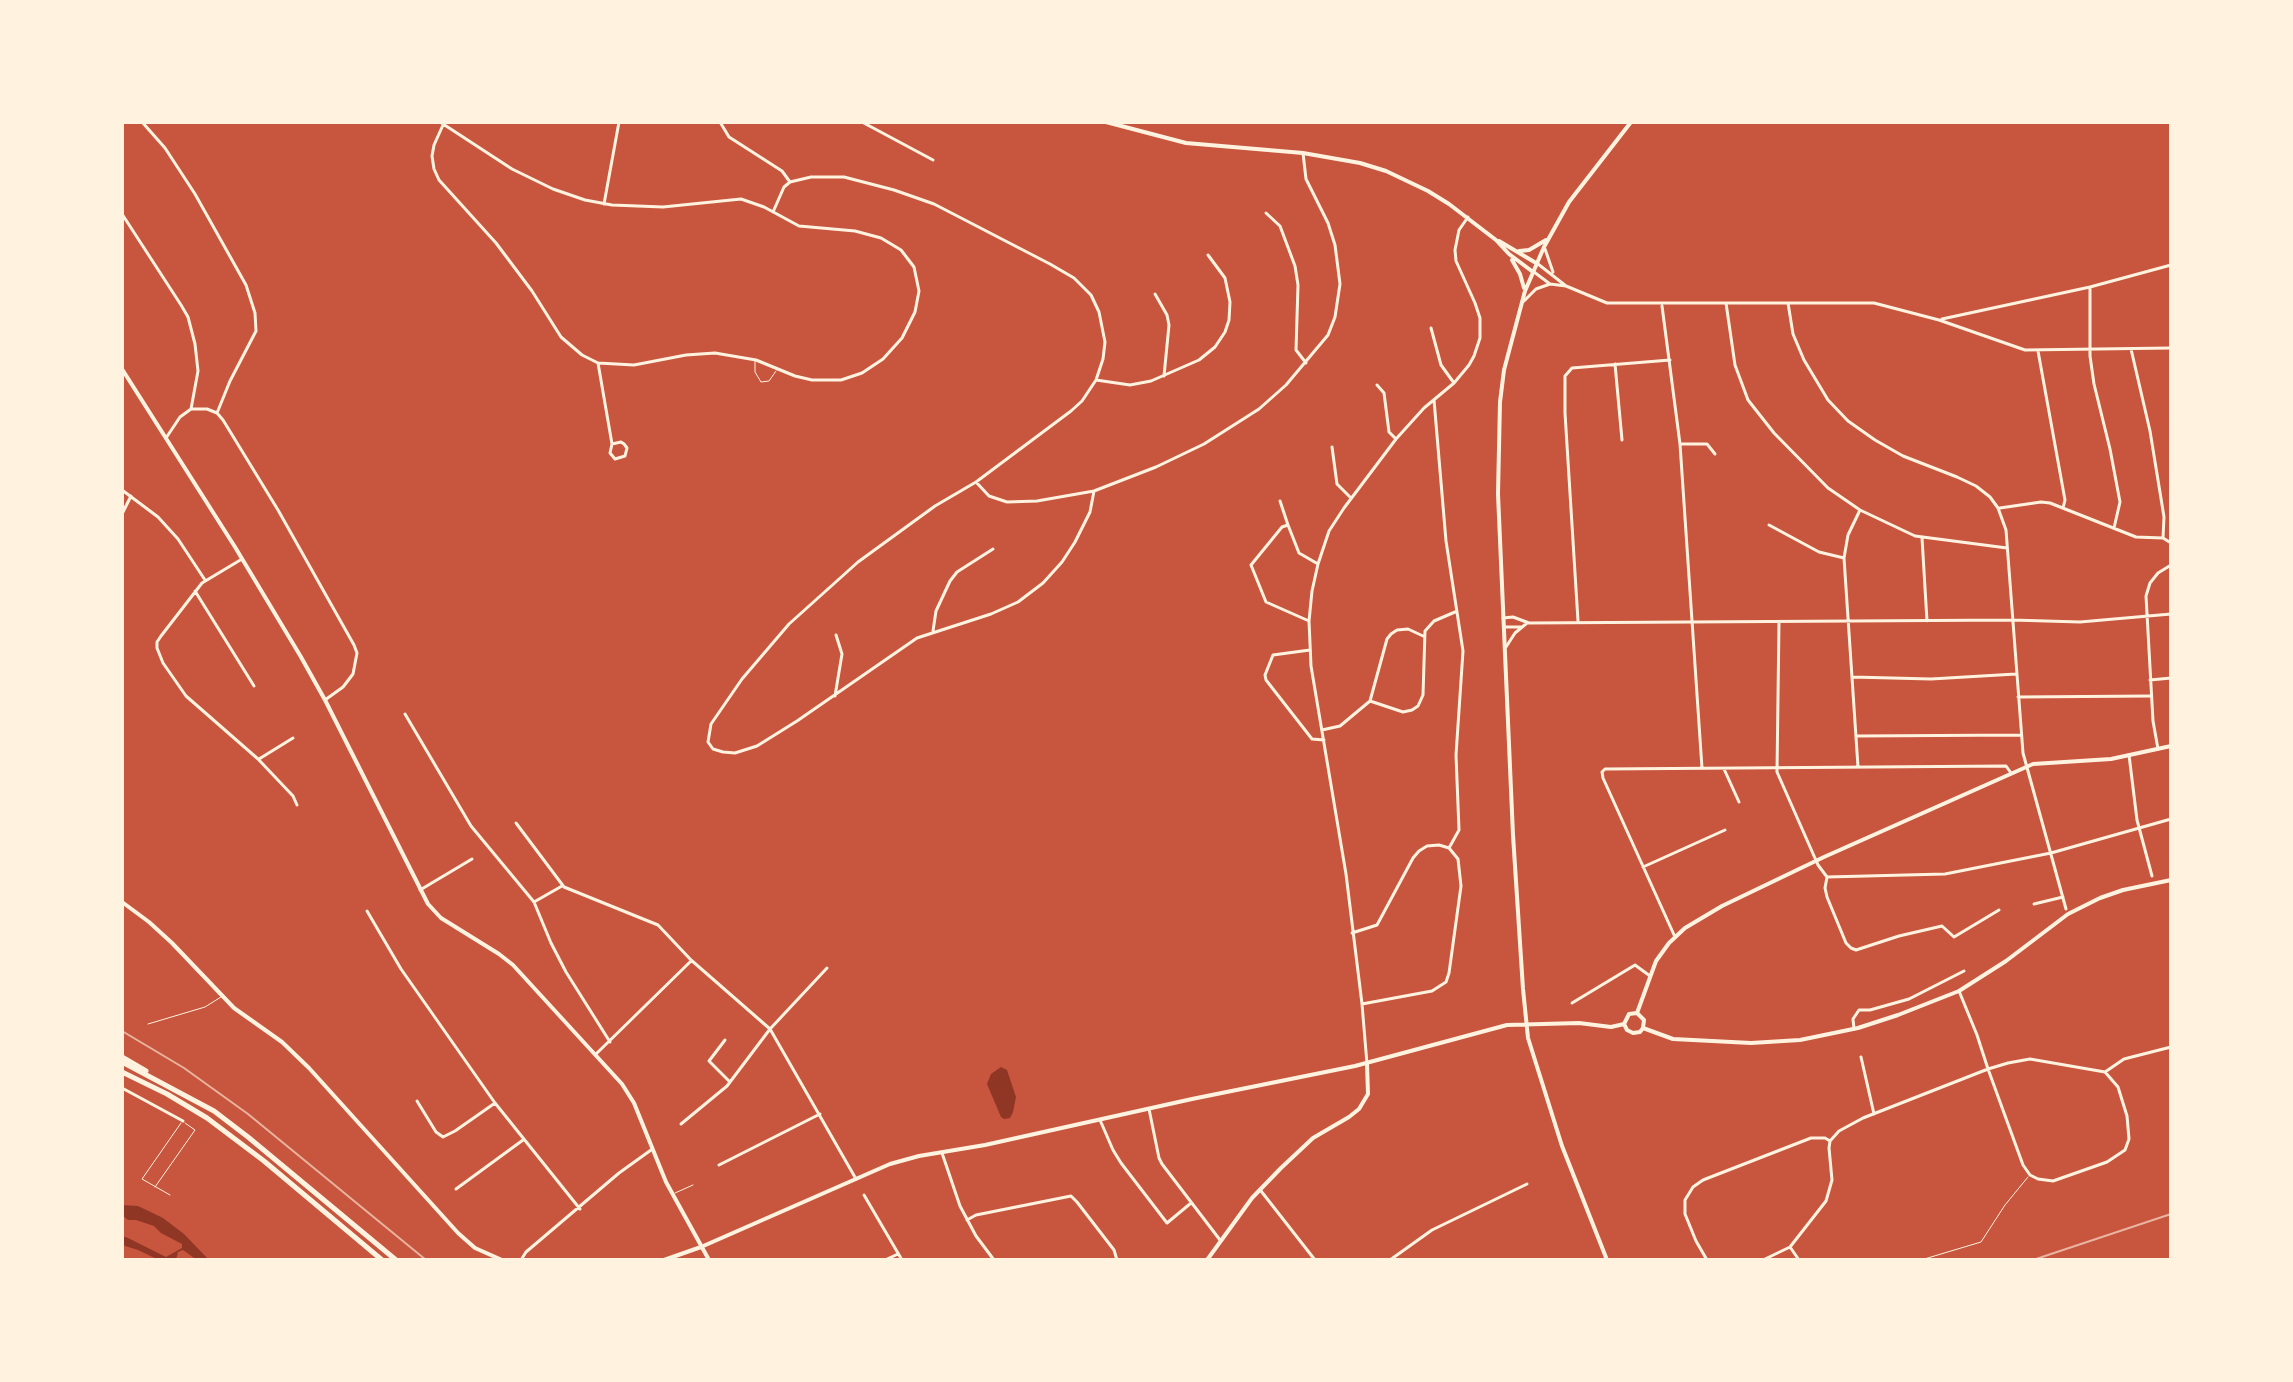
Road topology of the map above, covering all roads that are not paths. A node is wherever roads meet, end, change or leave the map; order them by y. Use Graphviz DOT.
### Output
graph roads {
  1 [pos="142,122"];
  2 [pos="619,122"];
  3 [pos="720,122"];
  4 [pos="862,122"];
  5 [pos="1106,122"];
  6 [pos="1631,122"];
  7 [pos="441,123"];
  8 [pos="1303,153"];
  9 [pos="933,160"];
  10 [pos="790,182"];
  11 [pos="604,204"];
  12 [pos="773,212"];
  13 [pos="1266,213"];
  14 [pos="122,214"];
  15 [pos="1468,217"];
  16 [pos="1548,238"];
  17 [pos="1496,240"];
  18 [pos="1544,247"];
  19 [pos="1519,251"];
  20 [pos="1509,254"];
  21 [pos="1208,255"];
  22 [pos="1537,263"];
  23 [pos="2171,265"];
  24 [pos="1533,272"];
  25 [pos="1555,275"];
  26 [pos="1550,284"];
  27 [pos="1566,286"];
  28 [pos="2090,287"];
  29 [pos="1525,291"];
  30 [pos="1155,294"];
  31 [pos="1726,303"];
  32 [pos="1788,303"];
  33 [pos="1521,304"];
  34 [pos="1662,304"];
  35 [pos="1939,320"];
  36 [pos="1431,328"];
  37 [pos="2171,348"];
  38 [pos="2131,349"];
  39 [pos="2091,350"];
  40 [pos="2038,351"];
  41 [pos="756,360"];
  42 [pos="1670,360"];
  43 [pos="598,363"];
  44 [pos="1306,363"];
  45 [pos="1615,364"];
  46 [pos="122,369"];
  47 [pos="777,369"];
  48 [pos="1164,376"];
  49 [pos="1096,380"];
  50 [pos="1454,383"];
  51 [pos="1377,385"];
  52 [pos="1434,400"];
  53 [pos="191,409"];
  54 [pos="217,413"];
  55 [pos="166,438"];
  56 [pos="1396,439"];
  57 [pos="1622,440"];
  58 [pos="612,444"];
  59 [pos="1680,444"];
  60 [pos="1332,447"];
  61 [pos="1715,454"];
  62 [pos="976,482"];
  63 [pos="122,490"];
  64 [pos="1094,491"];
  65 [pos="131,495"];
  66 [pos="1351,498"];
  67 [pos="1280,501"];
  68 [pos="1998,508"];
  69 [pos="2063,508"];
  70 [pos="1860,510"];
  71 [pos="122,514"];
  72 [pos="1288,525"];
  73 [pos="1769,525"];
  74 [pos="2114,528"];
  75 [pos="1922,538"];
  76 [pos="2163,538"];
  77 [pos="2171,543"];
  78 [pos="2007,548"];
  79 [pos="993,549"];
  80 [pos="1844,558"];
  81 [pos="242,559"];
  82 [pos="1318,564"];
  83 [pos="2171,565"];
  84 [pos="205,580"];
  85 [pos="195,591"];
  86 [pos="1457,611"];
  87 [pos="2171,614"];
  88 [pos="1503,618"];
  89 [pos="2145,618"];
  90 [pos="2012,620"];
  91 [pos="1309,621"];
  92 [pos="1578,621"];
  93 [pos="1848,621"];
  94 [pos="1927,621"];
  95 [pos="1693,622"];
  96 [pos="1779,622"];
  97 [pos="1529,623"];
  98 [pos="1504,627"];
  99 [pos="1521,627"];
  100 [pos="933,631"];
  101 [pos="836,635"];
  102 [pos="1423,636"];
  103 [pos="1310,650"];
  104 [pos="1505,650"];
  105 [pos="2016,674"];
  106 [pos="1852,677"];
  107 [pos="2171,678"];
  108 [pos="2150,680"];
  109 [pos="254,686"];
  110 [pos="835,696"];
  111 [pos="2151,696"];
  112 [pos="2018,697"];
  113 [pos="325,700"];
  114 [pos="1370,701"];
  115 [pos="405,714"];
  116 [pos="1322,730"];
  117 [pos="2021,735"];
  118 [pos="1857,736"];
  119 [pos="293,738"];
  120 [pos="1324,740"];
  121 [pos="2171,746"];
  122 [pos="2158,749"];
  123 [pos="2129,755"];
  124 [pos="258,759"];
  125 [pos="2026,766"];
  126 [pos="1858,767"];
  127 [pos="1702,768"];
  128 [pos="1724,768"];
  129 [pos="1777,768"];
  130 [pos="2011,773"];
  131 [pos="1739,802"];
  132 [pos="297,805"];
  133 [pos="2171,819"];
  134 [pos="516,823"];
  135 [pos="2138,828"];
  136 [pos="1725,830"];
  137 [pos="1449,848"];
  138 [pos="2051,853"];
  139 [pos="472,859"];
  140 [pos="1816,862"];
  141 [pos="1643,867"];
  142 [pos="2152,876"];
  143 [pos="1827,877"];
  144 [pos="2171,880"];
  145 [pos="562,886"];
  146 [pos="420,890"];
  147 [pos="2063,897"];
  148 [pos="122,902"];
  149 [pos="534,902"];
  150 [pos="2034,904"];
  151 [pos="2066,909"];
  152 [pos="1999,910"];
  153 [pos="367,911"];
  154 [pos="1352,933"];
  155 [pos="1675,937"];
  156 [pos="691,960"];
  157 [pos="827,968"];
  158 [pos="1964,971"];
  159 [pos="1650,976"];
  160 [pos="1959,991"];
  161 [pos="222,995"];
  162 [pos="1572,1003"];
  163 [pos="1362,1004"];
  164 [pos="1637,1013"];
  165 [pos="148,1024"];
  166 [pos="1526,1024"];
  167 [pos="1624,1024"];
  168 [pos="1643,1028"];
  169 [pos="770,1029"];
  170 [pos="1854,1029"];
  171 [pos="725,1040"];
  172 [pos="610,1042"];
  173 [pos="2171,1047"];
  174 [pos="596,1054"];
  175 [pos="1861,1057"];
  176 [pos="122,1060"];
  177 [pos="1367,1064"];
  178 [pos="1988,1069"];
  179 [pos="122,1072"];
  180 [pos="2105,1072"];
  181 [pos="729,1081"];
  182 [pos="122,1088"];
  183 [pos="417,1101"];
  184 [pos="495,1103"];
  185 [pos="1149,1108"];
  186 [pos="820,1114"];
  187 [pos="1874,1114"];
  188 [pos="1100,1120"];
  189 [pos="183,1121"];
  190 [pos="681,1124"];
  191 [pos="523,1140"];
  192 [pos="1830,1141"];
  193 [pos="651,1150"];
  194 [pos="942,1153"];
  195 [pos="719,1165"];
  196 [pos="2030,1175"];
  197 [pos="856,1179"];
  198 [pos="1527,1184"];
  199 [pos="693,1185"];
  200 [pos="155,1187"];
  201 [pos="456,1189"];
  202 [pos="1260,1190"];
  203 [pos="170,1195"];
  204 [pos="673,1195"];
  205 [pos="864,1195"];
  206 [pos="1191,1203"];
  207 [pos="580,1209"];
  208 [pos="967,1220"];
  209 [pos="1220,1240"];
  210 [pos="701,1247"];
  211 [pos="1790,1247"];
  212 [pos="898,1254"];
  213 [pos="1117,1259"];
  214 [pos="382,1260"];
  215 [pos="396,1260"];
  216 [pos="502,1260"];
  217 [pos="521,1260"];
  218 [pos="664,1260"];
  219 [pos="709,1260"];
  220 [pos="885,1260"];
  221 [pos="902,1260"];
  222 [pos="994,1260"];
  223 [pos="1110,1260"];
  224 [pos="1207,1260"];
  225 [pos="1315,1260"];
  226 [pos="1390,1260"];
  227 [pos="1607,1260"];
  228 [pos="1707,1260"];
  229 [pos="1763,1260"];
  230 [pos="1799,1260"];
  231 [pos="1921,1260"];
  1 -- 54 [label="street"];
  2 -- 11 [label="street"];
  3 -- 10 [label="street"];
  4 -- 9 [label="street"];
  5 -- 8 [label="main road"];
  6 -- 16 [label="main road"];
  7 -- 11 [label="street"];
  7 -- 43 [label="street"];
  8 -- 15 [label="main road"];
  8 -- 44 [label="street"];
  10 -- 12 [label="street"];
  10 -- 49 [label="street"];
  11 -- 12 [label="street"];
  12 -- 47 [label="street"];
  13 -- 44 [label="street"];
  14 -- 53 [label="street"];
  15 -- 17 [label="main road"];
  15 -- 50 [label="street"];
  16 -- 18 [label="main road"];
  16 -- 19 [label="main road"];
  17 -- 19 [label="main road"];
  17 -- 20 [label="main road"];
  18 -- 22 [label="main road"];
  18 -- 25 [label="street"];
  19 -- 22 [label="main road"];
  20 -- 24 [label="main road"];
  20 -- 29 [label="main road"];
  21 -- 48 [label="street"];
  22 -- 24 [label="main road"];
  22 -- 25 [label="street"];
  23 -- 28 [label="street"];
  24 -- 26 [label="street"];
  24 -- 29 [label="main road"];
  25 -- 27 [label="street"];
  26 -- 27 [label="street"];
  26 -- 33 [label="street"];
  27 -- 34 [label="street"];
  28 -- 35 [label="street"];
  28 -- 39 [label="street"];
  29 -- 33 [label="main road"];
  30 -- 48 [label="street"];
  31 -- 32 [label="street"];
  31 -- 34 [label="street"];
  31 -- 70 [label="street"];
  32 -- 35 [label="street"];
  32 -- 68 [label="street"];
  33 -- 88 [label="main road"];
  34 -- 42 [label="street"];
  35 -- 40 [label="street"];
  36 -- 50 [label="street"];
  37 -- 38 [label="street"];
  38 -- 39 [label="street"];
  38 -- 76 [label="street"];
  39 -- 40 [label="street"];
  39 -- 74 [label="street"];
  40 -- 69 [label="street"];
  41 -- 43 [label="street"];
  41 -- 47 [label="street"];
  41 -- 47 [label="lane"];
  42 -- 45 [label="street"];
  42 -- 59 [label="street"];
  43 -- 58 [label="street"];
  44 -- 64 [label="street"];
  45 -- 57 [label="street"];
  45 -- 92 [label="street"];
  46 -- 55 [label="main road"];
  48 -- 49 [label="street"];
  49 -- 62 [label="street"];
  50 -- 52 [label="street"];
  51 -- 56 [label="street"];
  52 -- 56 [label="street"];
  52 -- 86 [label="street"];
  53 -- 54 [label="street"];
  53 -- 55 [label="street"];
  54 -- 113 [label="street"];
  55 -- 81 [label="main road"];
  56 -- 66 [label="street"];
  58 -- 58 [label="street"];
  59 -- 61 [label="street"];
  59 -- 95 [label="street"];
  60 -- 66 [label="street"];
  62 -- 64 [label="street"];
  62 -- 110 [label="street"];
  63 -- 65 [label="street"];
  64 -- 100 [label="street"];
  65 -- 71 [label="street"];
  65 -- 84 [label="street"];
  66 -- 82 [label="street"];
  67 -- 72 [label="street"];
  68 -- 69 [label="street"];
  68 -- 78 [label="street"];
  69 -- 74 [label="street"];
  70 -- 75 [label="street"];
  70 -- 80 [label="street"];
  72 -- 82 [label="street"];
  72 -- 91 [label="street"];
  73 -- 80 [label="street"];
  74 -- 76 [label="street"];
  75 -- 78 [label="street"];
  75 -- 94 [label="street"];
  76 -- 77 [label="street"];
  78 -- 90 [label="street"];
  79 -- 100 [label="street"];
  80 -- 93 [label="street"];
  81 -- 84 [label="street"];
  81 -- 113 [label="main road"];
  82 -- 91 [label="street"];
  83 -- 89 [label="street"];
  84 -- 85 [label="street"];
  85 -- 109 [label="street"];
  85 -- 124 [label="street"];
  86 -- 102 [label="street"];
  86 -- 137 [label="street"];
  87 -- 89 [label="street"];
  88 -- 97 [label="street"];
  88 -- 98 [label="main road"];
  89 -- 90 [label="street"];
  89 -- 108 [label="street"];
  90 -- 94 [label="street"];
  90 -- 105 [label="street"];
  91 -- 103 [label="street"];
  92 -- 95 [label="street"];
  92 -- 97 [label="street"];
  93 -- 94 [label="street"];
  93 -- 96 [label="street"];
  93 -- 106 [label="street"];
  95 -- 96 [label="street"];
  95 -- 127 [label="street"];
  96 -- 129 [label="street"];
  97 -- 99 [label="street"];
  98 -- 99 [label="street"];
  98 -- 104 [label="main road"];
  99 -- 104 [label="street"];
  100 -- 110 [label="street"];
  101 -- 110 [label="street"];
  102 -- 114 [label="street"];
  102 -- 114 [label="street"];
  103 -- 116 [label="street"];
  103 -- 120 [label="street"];
  104 -- 166 [label="main road"];
  105 -- 106 [label="street"];
  105 -- 112 [label="street"];
  106 -- 118 [label="street"];
  107 -- 108 [label="street"];
  108 -- 111 [label="street"];
  111 -- 112 [label="street"];
  111 -- 122 [label="street"];
  112 -- 117 [label="street"];
  113 -- 146 [label="main road"];
  114 -- 116 [label="street"];
  115 -- 149 [label="street"];
  116 -- 120 [label="street"];
  117 -- 118 [label="street"];
  117 -- 125 [label="street"];
  118 -- 126 [label="street"];
  119 -- 124 [label="street"];
  120 -- 154 [label="street"];
  121 -- 122 [label="main road"];
  122 -- 123 [label="main road"];
  123 -- 125 [label="main road"];
  123 -- 135 [label="street"];
  124 -- 132 [label="street"];
  125 -- 130 [label="main road"];
  125 -- 138 [label="street"];
  126 -- 129 [label="street"];
  126 -- 130 [label="street"];
  127 -- 128 [label="street"];
  127 -- 141 [label="street"];
  128 -- 129 [label="street"];
  128 -- 131 [label="street"];
  129 -- 140 [label="street"];
  130 -- 140 [label="main road"];
  133 -- 135 [label="street"];
  134 -- 145 [label="street"];
  135 -- 138 [label="street"];
  135 -- 142 [label="street"];
  136 -- 141 [label="street"];
  137 -- 154 [label="street"];
  137 -- 163 [label="street"];
  138 -- 143 [label="street"];
  138 -- 147 [label="street"];
  139 -- 146 [label="street"];
  140 -- 143 [label="street"];
  140 -- 155 [label="main road"];
  141 -- 155 [label="street"];
  143 -- 152 [label="street"];
  144 -- 160 [label="main road"];
  145 -- 149 [label="street"];
  145 -- 156 [label="street"];
  146 -- 174 [label="main road"];
  147 -- 150 [label="street"];
  147 -- 151 [label="street"];
  148 -- 161 [label="main road"];
  149 -- 172 [label="street"];
  153 -- 184 [label="street"];
  154 -- 163 [label="street"];
  155 -- 159 [label="main road"];
  156 -- 169 [label="street"];
  156 -- 172 [label="street"];
  157 -- 169 [label="street"];
  158 -- 170 [label="street"];
  159 -- 162 [label="street"];
  159 -- 164 [label="main road"];
  160 -- 170 [label="main road"];
  160 -- 178 [label="street"];
  161 -- 165 [label="lane"];
  161 -- 216 [label="main road"];
  163 -- 177 [label="street"];
  164 -- 167 [label="main road"];
  164 -- 168 [label="main road"];
  166 -- 167 [label="main road"];
  166 -- 177 [label="main road"];
  166 -- 227 [label="main road"];
  167 -- 168 [label="main road"];
  168 -- 170 [label="main road"];
  169 -- 181 [label="street"];
  169 -- 186 [label="street"];
  171 -- 181 [label="street"];
  172 -- 174 [label="street"];
  173 -- 180 [label="street"];
  174 -- 193 [label="main road"];
  175 -- 187 [label="street"];
  176 -- 215 [label="highway"];
  177 -- 185 [label="main road"];
  177 -- 202 [label="main road"];
  178 -- 180 [label="street"];
  178 -- 187 [label="street"];
  178 -- 196 [label="street"];
  179 -- 214 [label="highway"];
  180 -- 196 [label="street"];
  181 -- 190 [label="street"];
  182 -- 189 [label="street"];
  183 -- 184 [label="street"];
  184 -- 191 [label="street"];
  185 -- 188 [label="main road"];
  185 -- 206 [label="street"];
  186 -- 195 [label="street"];
  186 -- 197 [label="street"];
  187 -- 192 [label="street"];
  188 -- 194 [label="main road"];
  188 -- 206 [label="street"];
  189 -- 200 [label="lane"];
  189 -- 200 [label="lane"];
  191 -- 201 [label="street"];
  191 -- 207 [label="street"];
  192 -- 211 [label="street"];
  192 -- 228 [label="street"];
  193 -- 204 [label="main road"];
  193 -- 207 [label="street"];
  194 -- 197 [label="main road"];
  194 -- 208 [label="street"];
  196 -- 231 [label="lane"];
  197 -- 210 [label="main road"];
  198 -- 226 [label="street"];
  199 -- 204 [label="lane"];
  200 -- 203 [label="lane"];
  202 -- 209 [label="main road"];
  202 -- 225 [label="street"];
  204 -- 210 [label="main road"];
  205 -- 212 [label="street"];
  206 -- 209 [label="street"];
  207 -- 217 [label="street"];
  208 -- 213 [label="street"];
  208 -- 222 [label="street"];
  209 -- 224 [label="main road"];
  210 -- 218 [label="main road"];
  210 -- 219 [label="main road"];
  211 -- 229 [label="street"];
  211 -- 230 [label="street"];
  212 -- 220 [label="street"];
  212 -- 221 [label="street"];
  213 -- 223 [label="street"];
}
